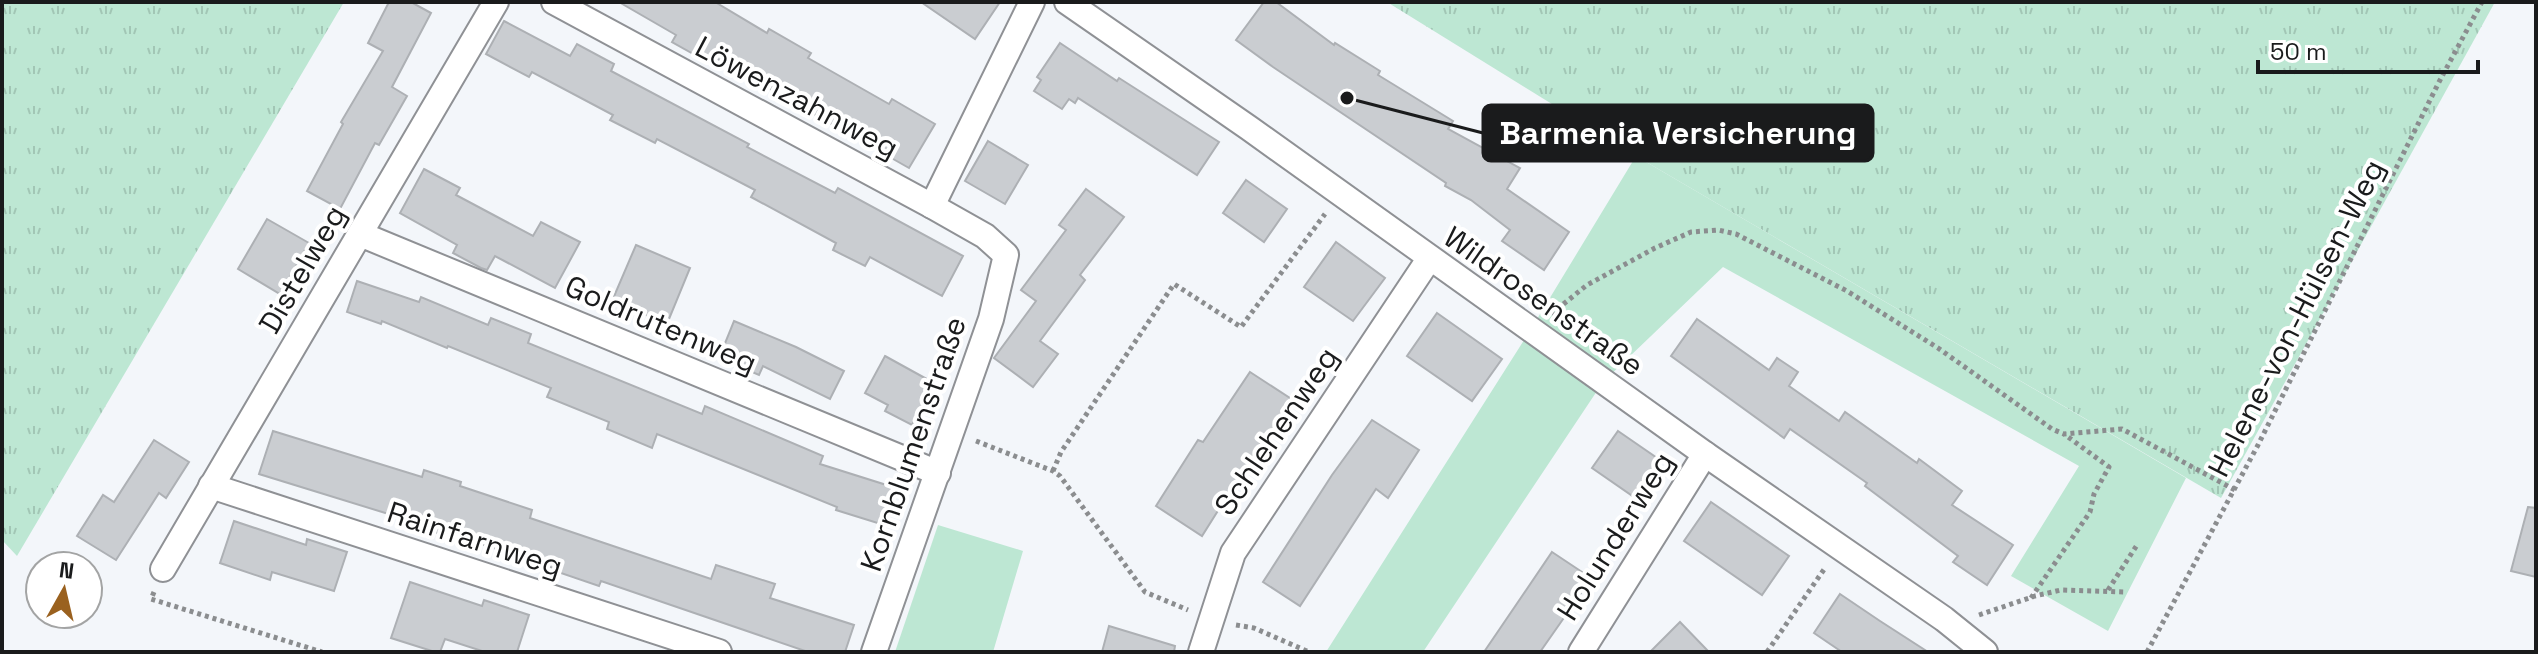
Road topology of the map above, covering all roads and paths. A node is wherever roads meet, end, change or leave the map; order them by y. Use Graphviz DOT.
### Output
graph roads {
  1 [pos="496,2"];
  2 [pos="554,2"];
  3 [pos="1032,2"];
  4 [pos="1067,2"];
  5 [pos="2482,2"];
  6 [pos="1340,194"];
  7 [pos="932,206"];
  8 [pos="360,234"];
  9 [pos="1006,255"];
  10 [pos="1429,259"];
  11 [pos="1531,329"];
  12 [pos="952,432"];
  13 [pos="2064,434"];
  14 [pos="1705,454"];
  15 [pos="1053,471"];
  16 [pos="938,473"];
  17 [pos="211,486"];
  18 [pos="2235,490"];
  19 [pos="2137,545"];
  20 [pos="1840,547"];
  21 [pos="163,569"];
  22 [pos="2108,591"];
  23 [pos="2125,592"];
  24 [pos="2031,598"];
  25 [pos="1211,620"];
  26 [pos="1952,625"];
  27 [pos="322,652"];
  28 [pos="719,652"];
  29 [pos="874,652"];
  30 [pos="1201,652"];
  31 [pos="1309,652"];
  32 [pos="1581,652"];
  33 [pos="1767,652"];
  34 [pos="1985,652"];
  35 [pos="2147,652"];
  1 -- 8 [label="street, Distelweg"];
  2 -- 7 [label="street, Löwenzahnweg"];
  3 -- 7 [label="street"];
  4 -- 6 [label="street, Wildrosenstraße"];
  5 -- 18 [label="path, Helene-von-Hülsen-Weg"];
  6 -- 10 [label="street, Wildrosenstraße"];
  6 -- 15 [label="path"];
  7 -- 9 [label="street, Löwenzahnweg"];
  8 -- 16 [label="street, Goldrutenweg"];
  8 -- 17 [label="street, Distelweg"];
  9 -- 12 [label="street, Kornblumenstraße"];
  10 -- 11 [label="street, Wildrosenstraße"];
  10 -- 25 [label="street, Schlehenweg"];
  11 -- 13 [label="path"];
  11 -- 14 [label="street, Wildrosenstraße"];
  12 -- 15 [label="path"];
  12 -- 16 [label="street, Kornblumenstraße"];
  13 -- 18 [label="path"];
  13 -- 24 [label="path"];
  14 -- 20 [label="street, Wildrosenstraße"];
  14 -- 32 [label="street, Holunderweg"];
  15 -- 25 [label="path"];
  16 -- 29 [label="street, Kornblumenstraße"];
  17 -- 21 [label="street, Distelweg"];
  17 -- 28 [label="street, Rainfarnweg"];
  18 -- 35 [label="path, Helene-von-Hülsen-Weg"];
  19 -- 22 [label="path"];
  20 -- 26 [label="street, Wildrosenstraße"];
  20 -- 33 [label="path"];
  21 -- 27 [label="path"];
  22 -- 23 [label="path"];
  22 -- 24 [label="path"];
  24 -- 26 [label="path"];
  25 -- 30 [label="street, Schlehenweg"];
  25 -- 31 [label="path"];
  26 -- 34 [label="street, Wildrosenstraße"];
}
